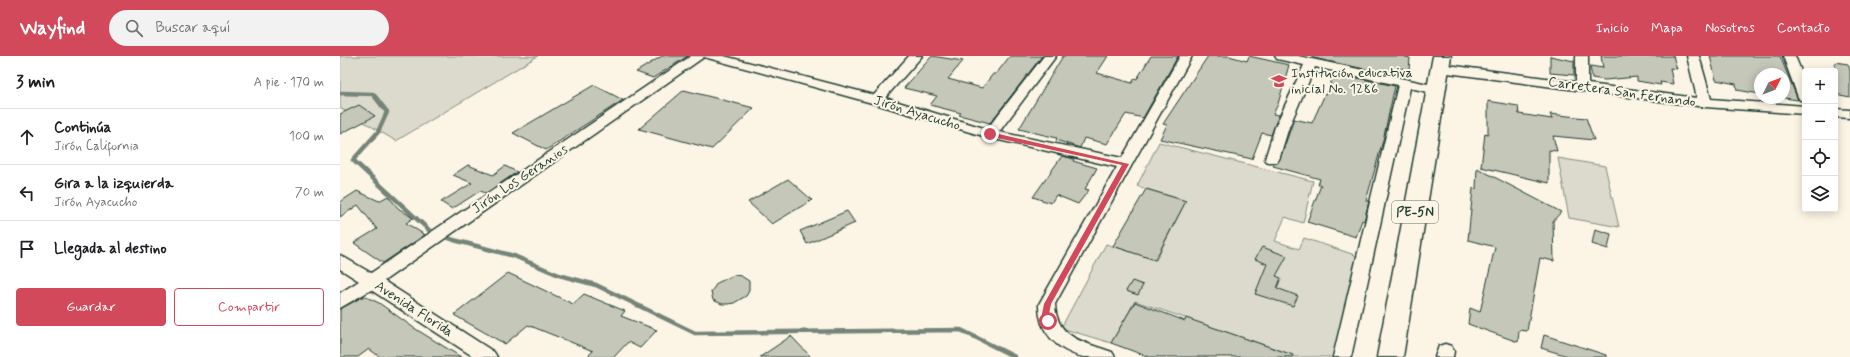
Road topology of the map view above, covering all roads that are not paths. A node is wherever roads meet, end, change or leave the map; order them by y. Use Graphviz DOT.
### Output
graph roads {
  1 [pos="699,56"];
  2 [pos="715,56"];
  3 [pos="916,56"];
  4 [pos="1050,56"];
  5 [pos="1186,56"];
  6 [pos="1281,56"];
  7 [pos="1582,56"];
  8 [pos="1693,56"];
  9 [pos="1789,56"];
  10 [pos="1441,62"];
  11 [pos="1311,63"];
  12 [pos="1405,84"];
  13 [pos="1582,87"];
  14 [pos="1802,89"];
  15 [pos="1437,90"];
  16 [pos="877,100"];
  17 [pos="1705,103"];
  18 [pos="1802,110"];
  19 [pos="1838,112"];
  20 [pos="1850,114"];
  21 [pos="990,134"];
  22 [pos="1272,159"];
  23 [pos="1126,164"];
  24 [pos="340,261"];
  25 [pos="372,281"];
  26 [pos="340,301"];
  27 [pos="488,357"];
  28 [pos="1106,357"];
  29 [pos="1342,357"];
  30 [pos="1390,357"];
  1 -- 25 [label="street, Jirón Los Geranios"];
  2 -- 16 [label="street, Jirón Ayacucho"];
  3 -- 16 [label="street"];
  4 -- 21 [label="street"];
  5 -- 23 [label="street"];
  6 -- 11 [label="street"];
  7 -- 13 [label="street"];
  8 -- 17 [label="street"];
  9 -- 14 [label="street"];
  10 -- 13 [label="street, Carretera San Fernando"];
  10 -- 15 [label="highway, PE-5N"];
  11 -- 12 [label="street"];
  11 -- 22 [label="street"];
  12 -- 15 [label="street"];
  12 -- 29 [label="street"];
  13 -- 17 [label="street, Carretera San Fernando"];
  15 -- 30 [label="highway, PE-5N"];
  16 -- 21 [label="street, Jirón Ayacucho"];
  17 -- 18 [label="street, Carretera San Fernando"];
  19 -- 20 [label="street"];
  21 -- 23 [label="street, Jirón Ayacucho"];
  23 -- 28 [label="street"];
  24 -- 25 [label="street, Avenida Florida"];
  25 -- 26 [label="street, Jirón Los Geranios"];
  25 -- 27 [label="street, Avenida Florida"];
}
